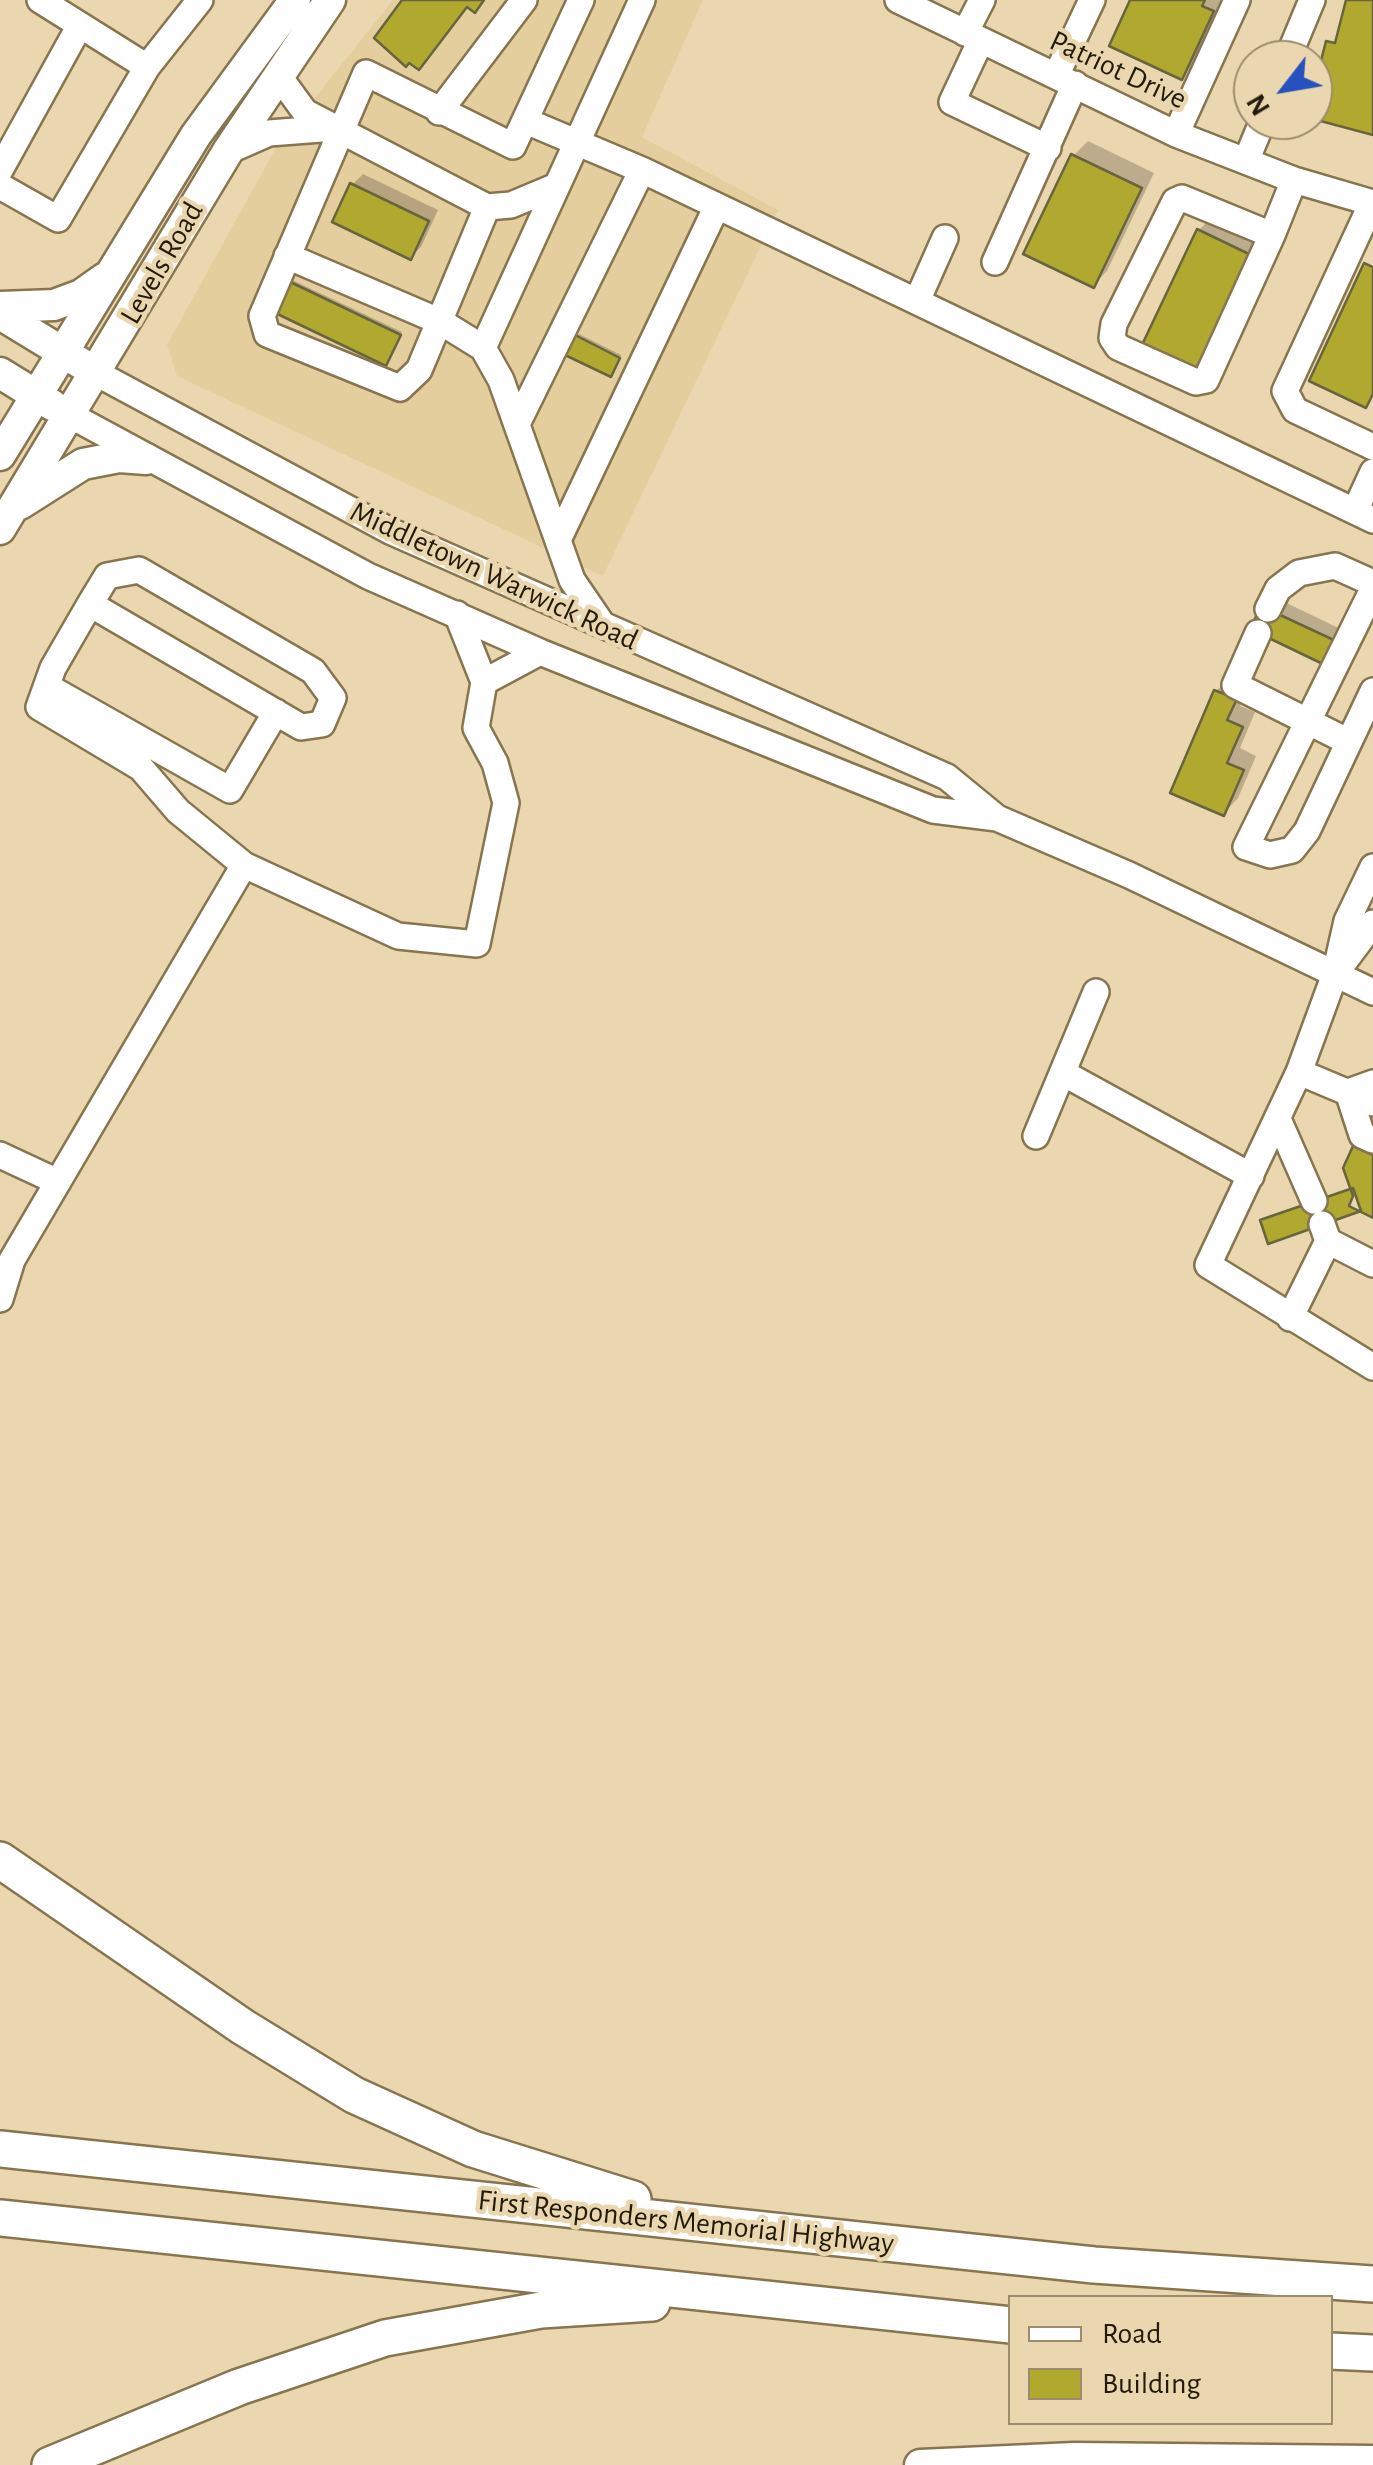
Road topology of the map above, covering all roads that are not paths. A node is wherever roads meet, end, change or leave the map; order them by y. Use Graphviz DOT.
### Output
graph roads {
  1 [pos="40,0"];
  2 [pos="200,0"];
  3 [pos="295,0"];
  4 [pos="330,0"];
  5 [pos="524,0"];
  6 [pos="581,0"];
  7 [pos="642,0"];
  8 [pos="898,0"];
  9 [pos="982,0"];
  10 [pos="1092,0"];
  11 [pos="1237,0"];
  12 [pos="1312,0"];
  13 [pos="80,26"];
  14 [pos="973,36"];
  15 [pos="1295,40"];
  16 [pos="146,68"];
  17 [pos="278,76"];
  18 [pos="1066,80"];
  19 [pos="438,112"];
  20 [pos="526,121"];
  21 [pos="342,128"];
  22 [pos="1176,134"];
  23 [pos="1255,140"];
  24 [pos="576,145"];
  25 [pos="1048,148"];
  26 [pos="228,151"];
  27 [pos="1246,161"];
  28 [pos="0,170"];
  29 [pos="642,170"];
  30 [pos="1294,180"];
  31 [pos="0,186"];
  32 [pos="554,188"];
  33 [pos="1372,203"];
  34 [pos="717,206"];
  35 [pos="487,207"];
  36 [pos="1272,234"];
  37 [pos="945,238"];
  38 [pos="287,256"];
  39 [pos="995,262"];
  40 [pos="112,273"];
  41 [pos="917,302"];
  42 [pos="0,311"];
  43 [pos="441,322"];
  44 [pos="483,348"];
  45 [pos="64,354"];
  46 [pos="0,373"];
  47 [pos="98,374"];
  48 [pos="37,396"];
  49 [pos="68,414"];
  50 [pos="517,424"];
  51 [pos="1373,447"];
  52 [pos="0,455"];
  53 [pos="146,458"];
  54 [pos="1373,472"];
  55 [pos="1364,516"];
  56 [pos="5,521"];
  57 [pos="558,540"];
  58 [pos="1373,586"];
  59 [pos="90,604"];
  60 [pos="1268,609"];
  61 [pos="457,614"];
  62 [pos="605,628"];
  63 [pos="1258,633"];
  64 [pos="540,652"];
  65 [pos="484,682"];
  66 [pos="48,687"];
  67 [pos="1373,691"];
  68 [pos="276,712"];
  69 [pos="1307,723"];
  70 [pos="1349,742"];
  71 [pos="997,818"];
  72 [pos="244,866"];
  73 [pos="1373,866"];
  74 [pos="1373,924"];
  75 [pos="1335,974"];
  76 [pos="1096,992"];
  77 [pos="1373,992"];
  78 [pos="1299,1072"];
  79 [pos="1063,1073"];
  80 [pos="1373,1083"];
  81 [pos="1348,1092"];
  82 [pos="1373,1103"];
  83 [pos="1278,1119"];
  84 [pos="1036,1136"];
  85 [pos="1373,1140"];
  86 [pos="0,1155"];
  87 [pos="1250,1176"];
  88 [pos="58,1182"];
  89 [pos="1321,1222"];
  90 [pos="1373,1264"];
  91 [pos="0,1299"];
  92 [pos="1290,1318"];
  93 [pos="1373,1367"];
  94 [pos="0,1860"];
  95 [pos="0,2149"];
  96 [pos="0,2218"];
  97 [pos="720,2225"];
  98 [pos="1373,2284"];
  99 [pos="757,2298"];
  100 [pos="1008,2324"];
  101 [pos="1333,2351"];
  102 [pos="1373,2352"];
  103 [pos="1373,2461"];
  104 [pos="50,2465"];
  105 [pos="920,2465"];
  1 -- 13 [label="street"];
  2 -- 16 [label="street"];
  3 -- 40 [label="main road, Levels Road"];
  4 -- 17 [label="main road, Levels Road"];
  5 -- 19 [label="street"];
  6 -- 20 [label="street"];
  7 -- 24 [label="street"];
  8 -- 14 [label="street, Patriot Drive"];
  9 -- 14 [label="street"];
  10 -- 18 [label="street"];
  11 -- 22 [label="street"];
  12 -- 15 [label="street"];
  13 -- 16 [label="street"];
  13 -- 28 [label="street"];
  14 -- 18 [label="street, Patriot Drive"];
  14 -- 25 [label="street"];
  16 -- 31 [label="street"];
  17 -- 21 [label="street"];
  17 -- 26 [label="main road, Levels Road"];
  18 -- 22 [label="street, Patriot Drive"];
  18 -- 25 [label="street"];
  19 -- 20 [label="street"];
  19 -- 21 [label="street"];
  20 -- 24 [label="street"];
  21 -- 26 [label="street"];
  21 -- 35 [label="street"];
  21 -- 38 [label="street"];
  22 -- 27 [label="street, Patriot Drive"];
  23 -- 27 [label="street"];
  24 -- 29 [label="street"];
  24 -- 32 [label="street"];
  25 -- 39 [label="street"];
  26 -- 47 [label="main road, Levels Road"];
  27 -- 30 [label="street, Patriot Drive"];
  29 -- 34 [label="street"];
  29 -- 50 [label="street"];
  30 -- 33 [label="street, Patriot Drive"];
  30 -- 36 [label="street"];
  32 -- 35 [label="street"];
  32 -- 44 [label="street"];
  33 -- 51 [label="street"];
  34 -- 41 [label="street"];
  34 -- 57 [label="street"];
  35 -- 43 [label="street"];
  36 -- 36 [label="street"];
  37 -- 41 [label="street"];
  38 -- 43 [label="street"];
  38 -- 43 [label="street"];
  40 -- 42 [label="main road"];
  40 -- 45 [label="main road, Levels Road"];
  41 -- 55 [label="street"];
  42 -- 45 [label="main road, Middletown Warwick Road"];
  43 -- 44 [label="street"];
  44 -- 50 [label="street"];
  45 -- 47 [label="main road, Middletown Warwick Road"];
  45 -- 48 [label="main road, Levels Road"];
  46 -- 48 [label="main road, Middletown Warwick Road"];
  47 -- 49 [label="main road, Levels Road"];
  47 -- 62 [label="street, Middletown Warwick Road"];
  48 -- 49 [label="main road, Middletown Warwick Road"];
  48 -- 52 [label="main road, Levels Road"];
  49 -- 53 [label="street, Middletown Warwick Road"];
  49 -- 56 [label="main road, Levels Road"];
  50 -- 57 [label="street"];
  53 -- 56 [label="main road"];
  53 -- 61 [label="street, Middletown Warwick Road"];
  54 -- 55 [label="street"];
  57 -- 62 [label="street"];
  58 -- 60 [label="street"];
  58 -- 69 [label="street"];
  59 -- 66 [label="street"];
  59 -- 68 [label="street"];
  59 -- 68 [label="street"];
  61 -- 64 [label="street, Middletown Warwick Road"];
  61 -- 65 [label="street"];
  62 -- 71 [label="street, Middletown Warwick Road"];
  63 -- 69 [label="street"];
  64 -- 65 [label="street"];
  64 -- 71 [label="street, Middletown Warwick Road"];
  65 -- 72 [label="street"];
  66 -- 68 [label="street"];
  66 -- 72 [label="street"];
  67 -- 70 [label="street"];
  69 -- 70 [label="street"];
  69 -- 70 [label="street"];
  71 -- 75 [label="street, Middletown Warwick Road"];
  72 -- 88 [label="street"];
  73 -- 75 [label="street"];
  74 -- 75 [label="street"];
  75 -- 77 [label="street, Middletown Warwick Road"];
  75 -- 78 [label="street"];
  76 -- 79 [label="street"];
  78 -- 81 [label="street"];
  78 -- 83 [label="street"];
  79 -- 84 [label="street"];
  79 -- 87 [label="street"];
  80 -- 81 [label="street"];
  81 -- 82 [label="street"];
  81 -- 85 [label="street"];
  83 -- 87 [label="street"];
  83 -- 89 [label="street"];
  86 -- 88 [label="street"];
  87 -- 92 [label="street"];
  88 -- 91 [label="street"];
  89 -- 90 [label="street"];
  89 -- 92 [label="street"];
  92 -- 93 [label="street"];
  94 -- 97 [label="highway"];
  95 -- 97 [label="highway, First Responders Memorial Highway"];
  96 -- 99 [label="highway"];
  97 -- 98 [label="highway, First Responders Memorial Highway"];
  99 -- 100 [label="highway"];
  99 -- 104 [label="highway"];
  101 -- 102 [label="highway"];
  103 -- 105 [label="main road"];
}
